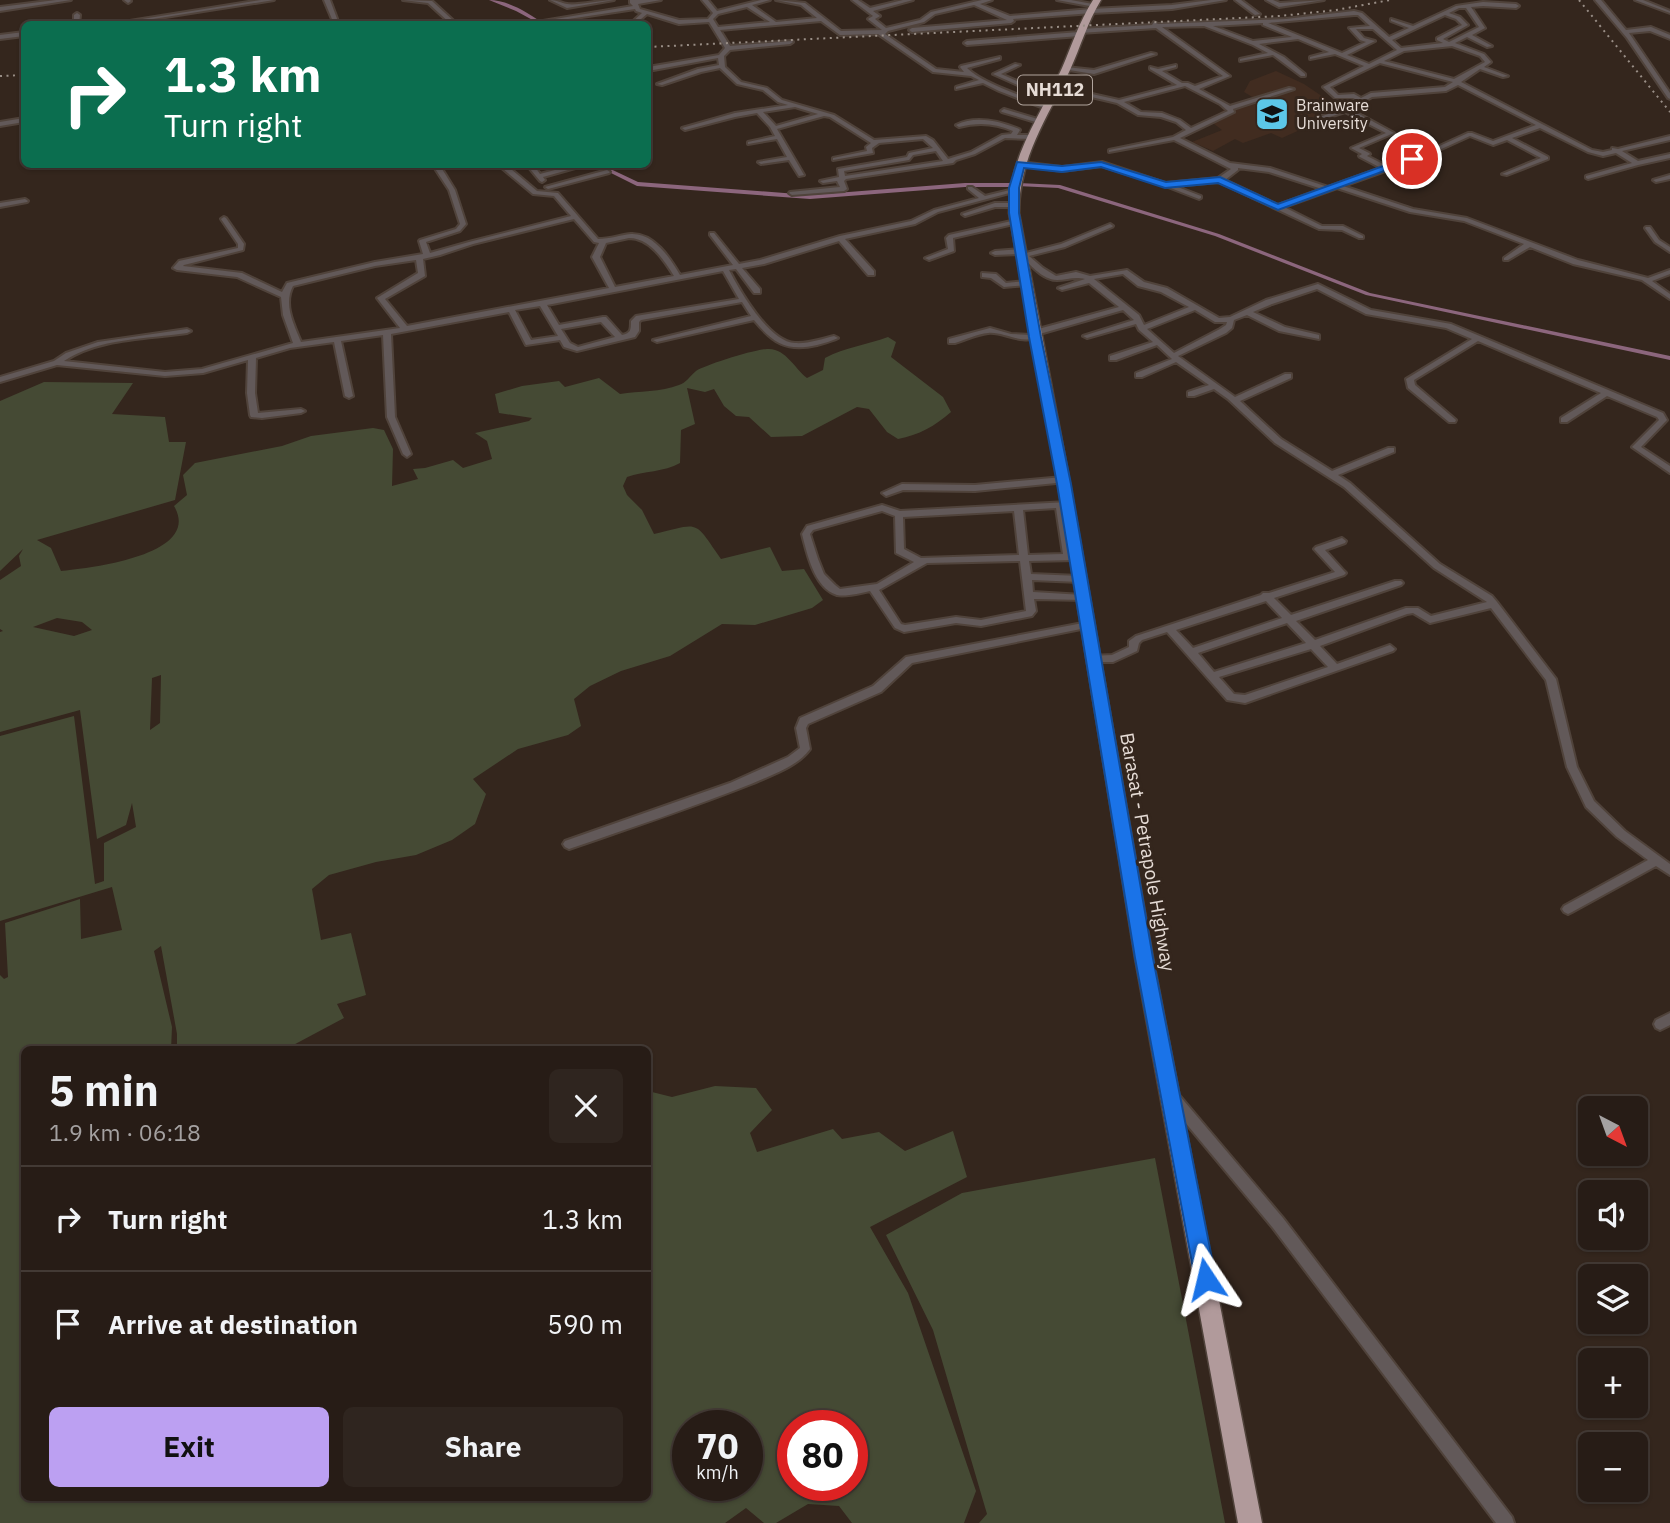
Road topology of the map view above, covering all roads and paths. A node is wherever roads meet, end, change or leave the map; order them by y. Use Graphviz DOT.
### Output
graph roads {
  1 [pos="68,0"];
  2 [pos="271,0"];
  3 [pos="327,0"];
  4 [pos="406,0"];
  5 [pos="553,0"];
  6 [pos="611,0"];
  7 [pos="658,0"];
  8 [pos="705,0"];
  9 [pos="767,0"];
  10 [pos="779,0"];
  11 [pos="869,0"];
  12 [pos="910,0"];
  13 [pos="989,0"];
  14 [pos="1060,0"];
  15 [pos="1155,0"];
  16 [pos="1223,0"];
  17 [pos="1238,0"];
  18 [pos="1269,0"];
  19 [pos="1321,0"];
  20 [pos="1598,0"];
  21 [pos="1638,0"];
  22 [pos="856,1"];
  23 [pos="935,3"];
  24 [pos="634,4"];
  25 [pos="976,4"];
  26 [pos="747,5"];
  27 [pos="1467,5"];
  28 [pos="1516,6"];
  29 [pos="1093,7"];
  30 [pos="1160,7"];
  31 [pos="0,9"];
  32 [pos="1031,9"];
  33 [pos="869,10"];
  34 [pos="34,11"];
  35 [pos="1669,12"];
  36 [pos="645,13"];
  37 [pos="716,13"];
  38 [pos="932,13"];
  39 [pos="1443,13"];
  40 [pos="1000,14"];
  41 [pos="1257,14"];
  42 [pos="0,15"];
  43 [pos="78,15"];
  44 [pos="1661,15"];
  45 [pos="1010,18"];
  46 [pos="822,19"];
  47 [pos="710,20"];
  48 [pos="1393,20"];
  49 [pos="77,21"];
  50 [pos="157,21"];
  51 [pos="336,21"];
  52 [pos="451,21"];
  53 [pos="550,21"];
  54 [pos="636,21"];
  55 [pos="773,22"];
  56 [pos="1259,22"];
  57 [pos="1202,23"];
  58 [pos="1154,24"];
  59 [pos="1374,27"];
  60 [pos="1414,28"];
  61 [pos="1454,28"];
  62 [pos="715,29"];
  63 [pos="912,30"];
  64 [pos="884,31"];
  65 [pos="1625,32"];
  66 [pos="1079,33"];
  67 [pos="21,34"];
  68 [pos="1469,34"];
  69 [pos="0,37"];
  70 [pos="1670,37"];
  71 [pos="1300,38"];
  72 [pos="1386,38"];
  73 [pos="1370,41"];
  74 [pos="790,42"];
  75 [pos="967,43"];
  76 [pos="1253,43"];
  77 [pos="1448,45"];
  78 [pos="1489,46"];
  79 [pos="728,48"];
  80 [pos="1402,50"];
  81 [pos="1153,54"];
  82 [pos="1272,54"];
  83 [pos="1342,55"];
  84 [pos="721,56"];
  85 [pos="998,58"];
  86 [pos="1312,58"];
  87 [pos="1242,60"];
  88 [pos="1379,61"];
  89 [pos="1324,62"];
  90 [pos="1017,65"];
  91 [pos="722,66"];
  92 [pos="1174,66"];
  93 [pos="1369,66"];
  94 [pos="651,67"];
  95 [pos="1480,67"];
  96 [pos="1066,69"];
  97 [pos="969,73"];
  98 [pos="1303,75"];
  99 [pos="1505,76"];
  100 [pos="982,81"];
  101 [pos="1457,82"];
  102 [pos="660,84"];
  103 [pos="1180,84"];
  104 [pos="958,88"];
  105 [pos="1056,88"];
  106 [pos="1196,88"];
  107 [pos="1291,89"];
  108 [pos="1670,97"];
  109 [pos="1361,100"];
  110 [pos="1119,102"];
  111 [pos="1048,103"];
  112 [pos="796,106"];
  113 [pos="1231,108"];
  114 [pos="1344,110"];
  115 [pos="1004,111"];
  116 [pos="759,112"];
  117 [pos="827,114"];
  118 [pos="1320,118"];
  119 [pos="21,120"];
  120 [pos="1039,121"];
  121 [pos="0,124"];
  122 [pos="959,125"];
  123 [pos="1539,126"];
  124 [pos="773,127"];
  125 [pos="685,128"];
  126 [pos="1191,131"];
  127 [pos="1014,134"];
  128 [pos="778,136"];
  129 [pos="1032,137"];
  130 [pos="1175,138"];
  131 [pos="1506,138"];
  132 [pos="1670,138"];
  133 [pos="750,143"];
  134 [pos="876,143"];
  135 [pos="783,144"];
  136 [pos="757,148"];
  137 [pos="938,149"];
  138 [pos="1614,149"];
  139 [pos="1111,151"];
  140 [pos="1669,157"];
  141 [pos="791,158"];
  142 [pos="835,159"];
  143 [pos="953,161"];
  144 [pos="761,162"];
  145 [pos="1637,163"];
  146 [pos="1020,164"];
  147 [pos="1229,165"];
  148 [pos="438,168"];
  149 [pos="505,168"];
  150 [pos="532,168"];
  151 [pos="571,168"];
  152 [pos="1388,168"];
  153 [pos="607,172"];
  154 [pos="1505,174"];
  155 [pos="801,175"];
  156 [pos="539,176"];
  157 [pos="1402,176"];
  158 [pos="1587,177"];
  159 [pos="1670,177"];
  160 [pos="841,179"];
  161 [pos="1220,180"];
  162 [pos="1656,180"];
  163 [pos="823,181"];
  164 [pos="1165,185"];
  165 [pos="1337,186"];
  166 [pos="1015,187"];
  167 [pos="970,188"];
  168 [pos="1326,188"];
  169 [pos="550,190"];
  170 [pos="792,193"];
  171 [pos="1199,197"];
  172 [pos="983,198"];
  173 [pos="25,201"];
  174 [pos="0,205"];
  175 [pos="1014,205"];
  176 [pos="1278,207"];
  177 [pos="965,214"];
  178 [pos="574,217"];
  179 [pos="224,219"];
  180 [pos="1016,222"];
  181 [pos="1110,226"];
  182 [pos="1648,228"];
  183 [pos="712,234"];
  184 [pos="1362,237"];
  185 [pos="840,239"];
  186 [pos="603,242"];
  187 [pos="1531,244"];
  188 [pos="1670,250"];
  189 [pos="995,253"];
  190 [pos="1022,253"];
  191 [pos="423,257"];
  192 [pos="929,258"];
  193 [pos="1506,259"];
  194 [pos="740,266"];
  195 [pos="725,269"];
  196 [pos="1670,272"];
  197 [pos="871,273"];
  198 [pos="985,275"];
  199 [pos="678,277"];
  200 [pos="1089,279"];
  201 [pos="1648,280"];
  202 [pos="1026,283"];
  203 [pos="1062,288"];
  204 [pos="613,290"];
  205 [pos="757,290"];
  206 [pos="285,296"];
  207 [pos="1670,297"];
  208 [pos="743,300"];
  209 [pos="542,303"];
  210 [pos="1123,308"];
  211 [pos="1194,308"];
  212 [pos="511,309"];
  213 [pos="1247,312"];
  214 [pos="756,317"];
  215 [pos="1231,319"];
  216 [pos="1140,324"];
  217 [pos="556,328"];
  218 [pos="405,329"];
  219 [pos="187,331"];
  220 [pos="387,332"];
  221 [pos="1035,335"];
  222 [pos="562,337"];
  223 [pos="1087,337"];
  224 [pos="1317,337"];
  225 [pos="620,338"];
  226 [pos="834,338"];
  227 [pos="1478,338"];
  228 [pos="337,340"];
  229 [pos="657,340"];
  230 [pos="953,341"];
  231 [pos="1156,343"];
  232 [pos="298,345"];
  233 [pos="252,356"];
  234 [pos="1113,358"];
  235 [pos="1175,358"];
  236 [pos="57,363"];
  237 [pos="1139,375"];
  238 [pos="1288,376"];
  239 [pos="0,380"];
  240 [pos="1215,386"];
  241 [pos="1606,393"];
  242 [pos="1191,394"];
  243 [pos="349,396"];
  244 [pos="1235,400"];
  245 [pos="300,411"];
  246 [pos="1667,419"];
  247 [pos="1452,420"];
  248 [pos="1564,420"];
  249 [pos="1391,450"];
  250 [pos="407,454"];
  251 [pos="1670,470"];
  252 [pos="1333,474"];
  253 [pos="1063,480"];
  254 [pos="886,493"];
  255 [pos="1064,505"];
  256 [pos="1018,508"];
  257 [pos="899,514"];
  258 [pos="1342,541"];
  259 [pos="1072,557"];
  260 [pos="1024,558"];
  261 [pos="922,562"];
  262 [pos="1027,578"];
  263 [pos="1080,579"];
  264 [pos="1398,583"];
  265 [pos="873,589"];
  266 [pos="1029,595"];
  267 [pos="1266,595"];
  268 [pos="1083,598"];
  269 [pos="1494,604"];
  270 [pos="1289,620"];
  271 [pos="1088,625"];
  272 [pos="1169,628"];
  273 [pos="1312,645"];
  274 [pos="1390,649"];
  275 [pos="1191,652"];
  276 [pos="1094,659"];
  277 [pos="1335,668"];
  278 [pos="1212,676"];
  279 [pos="569,844"];
  280 [pos="1655,861"];
  281 [pos="1670,870"];
  282 [pos="1568,908"];
  283 [pos="1172,1097"];
  284 [pos="1250,1523"];
  285 [pos="1506,1523"];
  1 -- 31 [label="street"];
  2 -- 50 [label="street"];
  3 -- 51 [label="street"];
  4 -- 52 [label="street"];
  5 -- 6 [label="street"];
  7 -- 24 [label="street"];
  8 -- 37 [label="street"];
  9 -- 26 [label="street"];
  10 -- 46 [label="street"];
  11 -- 22 [label="street"];
  12 -- 33 [label="street"];
  13 -- 25 [label="street"];
  14 -- 29 [label="street"];
  15 -- 30 [label="street"];
  16 -- 30 [label="street"];
  17 -- 41 [label="street"];
  18 -- 19 [label="street"];
  20 -- 65 [label="street"];
  21 -- 35 [label="street"];
  22 -- 33 [label="street"];
  23 -- 38 [label="street"];
  24 -- 36 [label="street"];
  24 -- 53 [label="street"];
  25 -- 38 [label="street"];
  25 -- 40 [label="street"];
  26 -- 37 [label="street"];
  26 -- 55 [label="street"];
  27 -- 28 [label="street"];
  27 -- 39 [label="street"];
  27 -- 68 [label="street"];
  29 -- 30 [label="street"];
  29 -- 45 [label="street"];
  29 -- 66 [label="highway, Barasat - Petrapole Highway / NH112"];
  32 -- 40 [label="street"];
  33 -- 64 [label="street"];
  34 -- 42 [label="street"];
  35 -- 44 [label="street"];
  36 -- 47 [label="street"];
  36 -- 54 [label="street"];
  37 -- 47 [label="street"];
  38 -- 64 [label="street"];
  39 -- 60 [label="street"];
  39 -- 61 [label="street"];
  40 -- 45 [label="street"];
  43 -- 49 [label="street"];
  45 -- 63 [label="street"];
  46 -- 55 [label="street"];
  46 -- 64 [label="street"];
  47 -- 62 [label="street"];
  48 -- 60 [label="street"];
  55 -- 62 [label="street"];
  56 -- 57 [label="street"];
  56 -- 59 [label="street"];
  56 -- 71 [label="street"];
  57 -- 58 [label="street"];
  57 -- 76 [label="street"];
  58 -- 66 [label="street"];
  58 -- 106 [label="street"];
  59 -- 72 [label="street"];
  59 -- 73 [label="street"];
  60 -- 72 [label="street"];
  61 -- 68 [label="street"];
  61 -- 77 [label="street"];
  62 -- 79 [label="street"];
  64 -- 97 [label="street"];
  65 -- 70 [label="street"];
  65 -- 108 [label="street"];
  66 -- 75 [label="street"];
  66 -- 96 [label="highway, Barasat - Petrapole Highway / NH112"];
  67 -- 69 [label="street"];
  68 -- 77 [label="street"];
  68 -- 78 [label="street"];
  71 -- 76 [label="street"];
  71 -- 83 [label="street"];
  72 -- 73 [label="street"];
  72 -- 80 [label="street"];
  73 -- 83 [label="street"];
  74 -- 79 [label="street"];
  76 -- 82 [label="street"];
  77 -- 80 [label="street"];
  77 -- 95 [label="street"];
  79 -- 84 [label="street"];
  80 -- 88 [label="street"];
  81 -- 96 [label="street"];
  82 -- 87 [label="street"];
  82 -- 98 [label="street"];
  83 -- 86 [label="street"];
  83 -- 89 [label="street"];
  83 -- 93 [label="street"];
  84 -- 91 [label="street"];
  84 -- 94 [label="street"];
  85 -- 97 [label="street"];
  88 -- 93 [label="street"];
  88 -- 101 [label="street"];
  90 -- 111 [label="street"];
  91 -- 102 [label="street"];
  91 -- 112 [label="street"];
  92 -- 103 [label="street"];
  93 -- 109 [label="street"];
  95 -- 99 [label="street"];
  95 -- 101 [label="street"];
  96 -- 105 [label="highway, Barasat - Petrapole Highway / NH112"];
  97 -- 100 [label="street"];
  100 -- 104 [label="street"];
  100 -- 111 [label="street"];
  101 -- 109 [label="street"];
  101 -- 123 [label="street"];
  103 -- 106 [label="street"];
  103 -- 110 [label="street"];
  105 -- 110 [label="street"];
  105 -- 111 [label="highway, Barasat - Petrapole Highway / NH112"];
  106 -- 113 [label="street"];
  107 -- 113 [label="street"];
  109 -- 114 [label="street"];
  110 -- 126 [label="street"];
  111 -- 120 [label="highway, Barasat - Petrapole Highway / NH112"];
  112 -- 116 [label="street"];
  112 -- 117 [label="street"];
  113 -- 126 [label="street"];
  114 -- 118 [label="street"];
  114 -- 152 [label="street"];
  115 -- 120 [label="street"];
  116 -- 124 [label="street"];
  116 -- 125 [label="street"];
  117 -- 124 [label="street"];
  117 -- 134 [label="street"];
  119 -- 121 [label="street"];
  120 -- 129 [label="highway, Barasat - Petrapole Highway / NH112"];
  122 -- 127 [label="street"];
  123 -- 131 [label="street"];
  123 -- 138 [label="street"];
  124 -- 128 [label="street"];
  126 -- 130 [label="street"];
  127 -- 129 [label="street"];
  127 -- 143 [label="street"];
  128 -- 133 [label="street"];
  128 -- 135 [label="street"];
  129 -- 146 [label="highway, Barasat - Petrapole Highway / NH112"];
  130 -- 139 [label="street"];
  130 -- 147 [label="street"];
  131 -- 152 [label="street"];
  131 -- 154 [label="street"];
  132 -- 138 [label="street"];
  134 -- 137 [label="street"];
  134 -- 142 [label="street"];
  135 -- 136 [label="street"];
  135 -- 141 [label="street"];
  137 -- 143 [label="street"];
  137 -- 160 [label="street"];
  138 -- 145 [label="street"];
  140 -- 145 [label="street"];
  141 -- 144 [label="street"];
  141 -- 155 [label="street"];
  143 -- 160 [label="street"];
  145 -- 158 [label="street"];
  146 -- 164 [label="street"];
  146 -- 166 [label="highway, Barasat - Petrapole Highway / NH112"];
  147 -- 161 [label="street"];
  147 -- 168 [label="street"];
  148 -- 191 [label="street"];
  149 -- 169 [label="street"];
  150 -- 156 [label="street"];
  151 -- 156 [label="street"];
  152 -- 157 [label="street"];
  152 -- 165 [label="street"];
  153 -- 169 [label="street"];
  156 -- 169 [label="street"];
  159 -- 162 [label="street"];
  160 -- 163 [label="street"];
  160 -- 170 [label="street"];
  161 -- 164 [label="street"];
  161 -- 176 [label="street"];
  164 -- 171 [label="street"];
  165 -- 168 [label="street"];
  165 -- 187 [label="street"];
  166 -- 172 [label="street"];
  166 -- 175 [label="highway, Barasat - Petrapole Highway / NH112"];
  167 -- 172 [label="street"];
  168 -- 176 [label="street"];
  169 -- 178 [label="street"];
  172 -- 185 [label="street"];
  173 -- 174 [label="street"];
  175 -- 177 [label="street"];
  175 -- 180 [label="highway, Barasat - Petrapole Highway / NH112"];
  176 -- 184 [label="street"];
  178 -- 186 [label="street"];
  178 -- 191 [label="street"];
  179 -- 206 [label="street"];
  180 -- 190 [label="highway, Barasat - Petrapole Highway / NH112"];
  180 -- 192 [label="street"];
  181 -- 190 [label="street"];
  182 -- 188 [label="street"];
  183 -- 194 [label="street"];
  185 -- 194 [label="street"];
  185 -- 197 [label="street"];
  186 -- 199 [label="street"];
  186 -- 204 [label="street"];
  187 -- 193 [label="street"];
  187 -- 201 [label="street"];
  189 -- 190 [label="street"];
  190 -- 200 [label="street"];
  190 -- 202 [label="highway, Barasat - Petrapole Highway / NH112"];
  191 -- 206 [label="street"];
  191 -- 218 [label="street"];
  194 -- 195 [label="street"];
  194 -- 205 [label="street"];
  195 -- 199 [label="street"];
  195 -- 208 [label="street"];
  196 -- 201 [label="street"];
  198 -- 202 [label="street"];
  199 -- 204 [label="street"];
  200 -- 203 [label="street"];
  200 -- 210 [label="street"];
  200 -- 211 [label="street"];
  201 -- 207 [label="street"];
  202 -- 221 [label="highway, Barasat - Petrapole Highway / NH112"];
  204 -- 209 [label="street"];
  206 -- 232 [label="street"];
  208 -- 214 [label="street"];
  208 -- 225 [label="street"];
  209 -- 212 [label="street"];
  209 -- 217 [label="street"];
  210 -- 216 [label="street"];
  210 -- 221 [label="street"];
  211 -- 215 [label="street"];
  211 -- 216 [label="street"];
  212 -- 218 [label="street"];
  212 -- 222 [label="street"];
  213 -- 215 [label="street"];
  213 -- 224 [label="street"];
  213 -- 227 [label="street"];
  214 -- 226 [label="street"];
  214 -- 229 [label="street"];
  215 -- 235 [label="street"];
  216 -- 223 [label="street"];
  216 -- 231 [label="street"];
  217 -- 222 [label="street"];
  217 -- 225 [label="street"];
  218 -- 220 [label="street"];
  219 -- 236 [label="street"];
  220 -- 228 [label="street"];
  220 -- 250 [label="street"];
  221 -- 230 [label="street"];
  221 -- 253 [label="highway, Barasat - Petrapole Highway / NH112"];
  222 -- 225 [label="street"];
  227 -- 241 [label="street"];
  227 -- 247 [label="street"];
  228 -- 232 [label="street"];
  228 -- 243 [label="street"];
  231 -- 234 [label="street"];
  231 -- 235 [label="street"];
  232 -- 233 [label="street"];
  233 -- 236 [label="street"];
  233 -- 245 [label="street"];
  235 -- 237 [label="street"];
  235 -- 240 [label="street"];
  236 -- 239 [label="street"];
  238 -- 244 [label="street"];
  240 -- 242 [label="street"];
  240 -- 244 [label="street"];
  241 -- 246 [label="street"];
  241 -- 248 [label="street"];
  244 -- 252 [label="street"];
  246 -- 251 [label="street"];
  249 -- 252 [label="street"];
  252 -- 269 [label="street"];
  253 -- 254 [label="street"];
  253 -- 255 [label="highway, Barasat - Petrapole Highway / NH112"];
  255 -- 256 [label="street"];
  255 -- 259 [label="highway, Barasat - Petrapole Highway / NH112"];
  256 -- 257 [label="street"];
  256 -- 260 [label="street"];
  257 -- 261 [label="street"];
  257 -- 265 [label="street"];
  258 -- 267 [label="street"];
  259 -- 260 [label="street"];
  259 -- 263 [label="highway, Barasat - Petrapole Highway / NH112"];
  260 -- 261 [label="street"];
  260 -- 262 [label="street"];
  261 -- 265 [label="street"];
  262 -- 263 [label="street"];
  262 -- 266 [label="street"];
  263 -- 268 [label="highway, Barasat - Petrapole Highway / NH112"];
  264 -- 270 [label="street"];
  265 -- 266 [label="street"];
  266 -- 268 [label="street"];
  267 -- 270 [label="street"];
  267 -- 272 [label="street"];
  268 -- 271 [label="highway, Barasat - Petrapole Highway / NH112"];
  269 -- 273 [label="street"];
  269 -- 280 [label="street"];
  270 -- 273 [label="street"];
  270 -- 275 [label="street"];
  271 -- 276 [label="highway, Barasat - Petrapole Highway / NH112"];
  271 -- 279 [label="street"];
  272 -- 275 [label="street"];
  272 -- 276 [label="street"];
  273 -- 277 [label="street"];
  273 -- 278 [label="street"];
  274 -- 277 [label="street"];
  275 -- 278 [label="street"];
  276 -- 283 [label="highway, Barasat - Petrapole Highway / NH112"];
  277 -- 278 [label="street"];
  280 -- 281 [label="street"];
  280 -- 282 [label="street"];
  283 -- 284 [label="highway, Barasat - Petrapole Highway / NH112"];
  283 -- 285 [label="street"];
}
